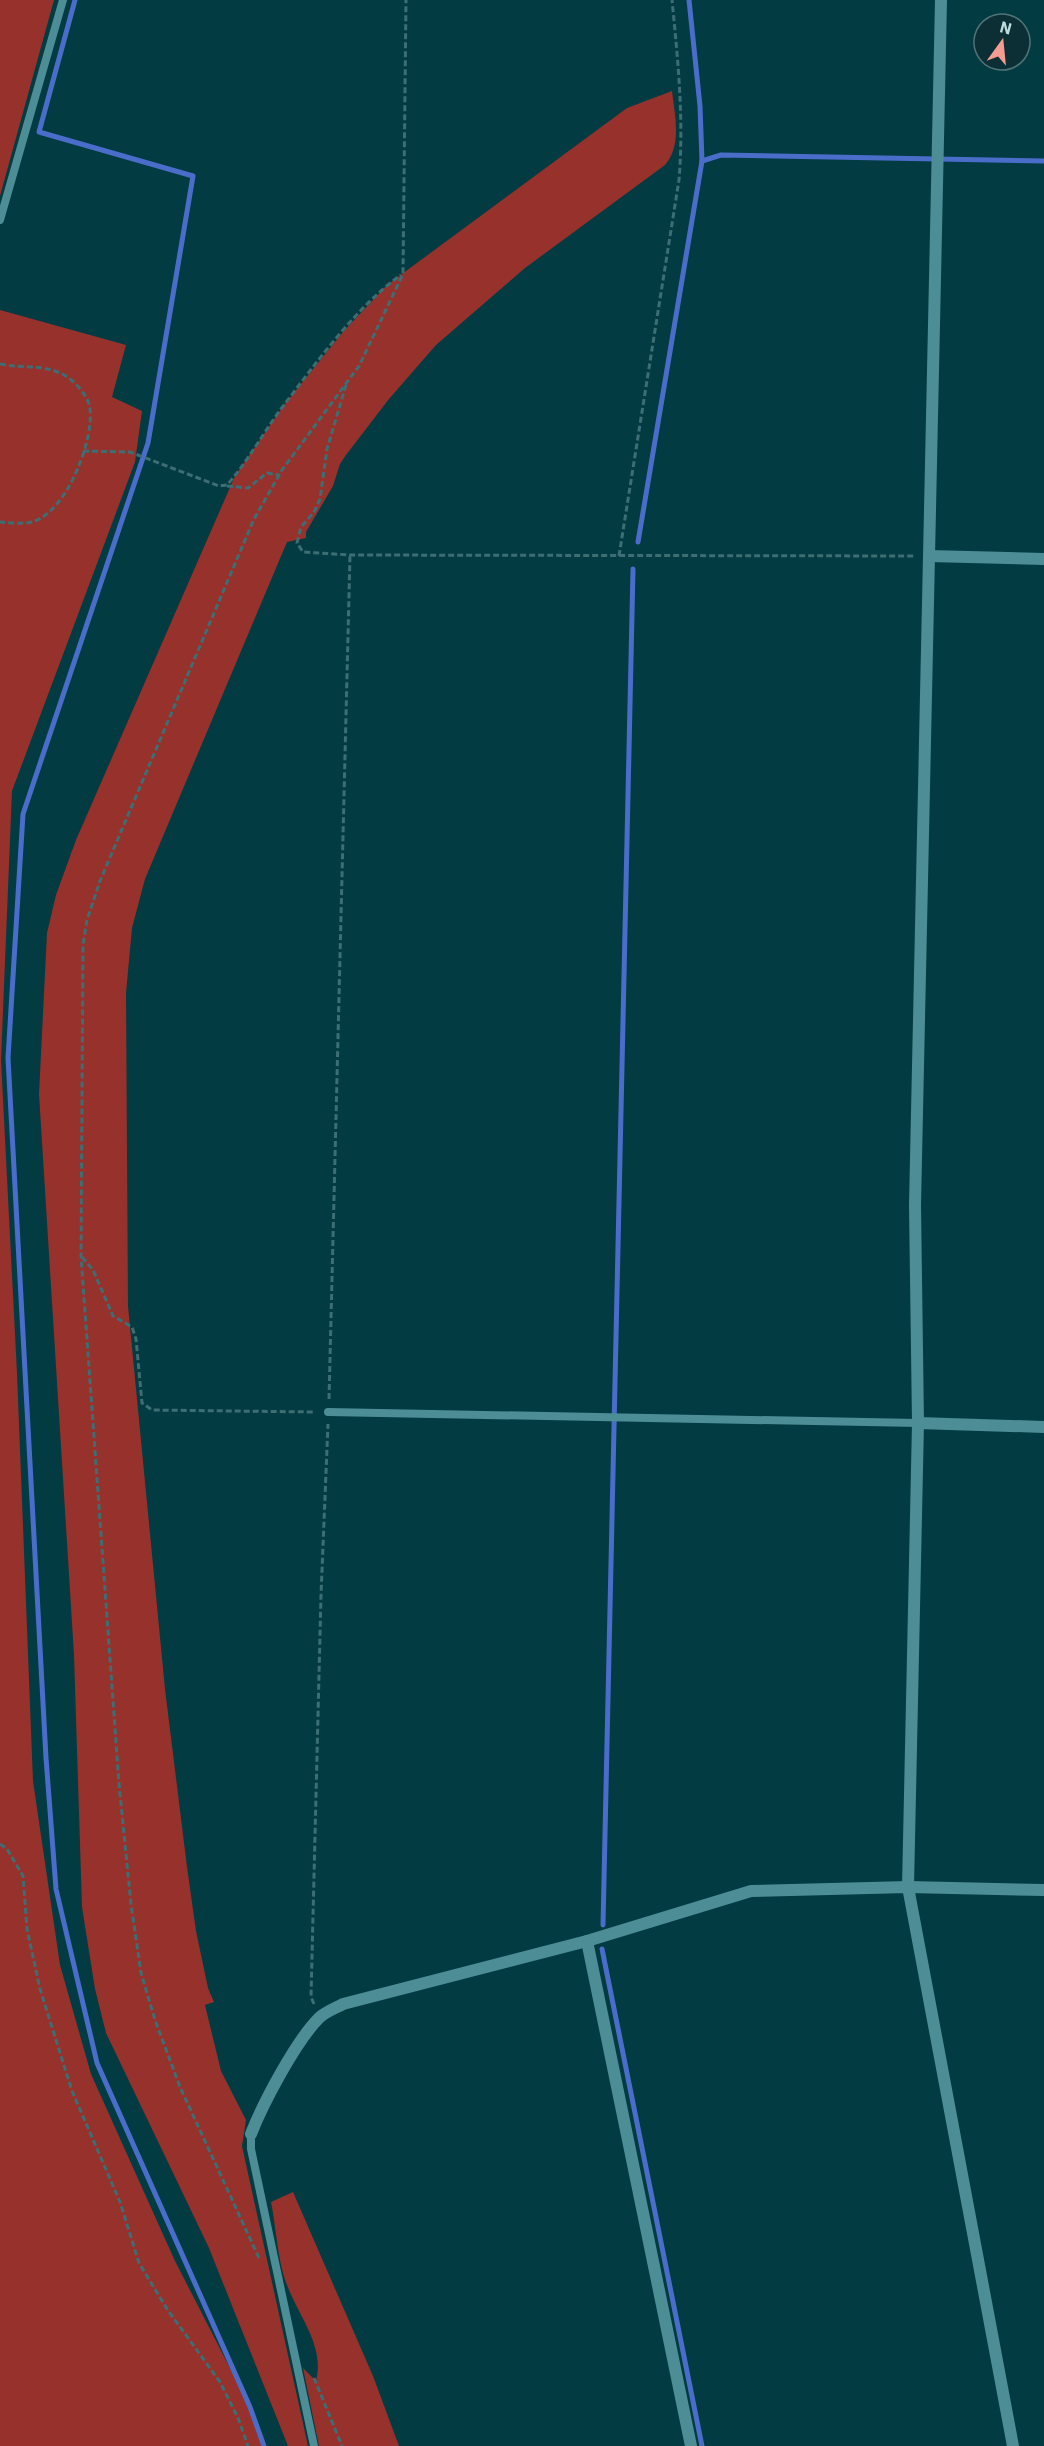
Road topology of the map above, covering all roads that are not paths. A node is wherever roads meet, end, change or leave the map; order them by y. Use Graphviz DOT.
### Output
graph roads {
  1 [pos="63,0"];
  2 [pos="941,0"];
  3 [pos="0,220"];
  4 [pos="929,556"];
  5 [pos="1044,559"];
  6 [pos="328,1413"];
  7 [pos="918,1423"];
  8 [pos="1044,1427"];
  9 [pos="908,1887"];
  10 [pos="1044,1890"];
  11 [pos="586,1941"];
  12 [pos="251,2134"];
  13 [pos="314,2446"];
  14 [pos="691,2446"];
  15 [pos="1013,2446"];
  1 -- 3 [label="lane"];
  2 -- 4 [label="street"];
  4 -- 5 [label="street"];
  4 -- 7 [label="street"];
  6 -- 7 [label="lane"];
  7 -- 8 [label="street"];
  7 -- 9 [label="street"];
  9 -- 10 [label="street"];
  9 -- 11 [label="street"];
  9 -- 15 [label="street"];
  11 -- 12 [label="street"];
  11 -- 14 [label="street"];
  12 -- 13 [label="lane"];
}
